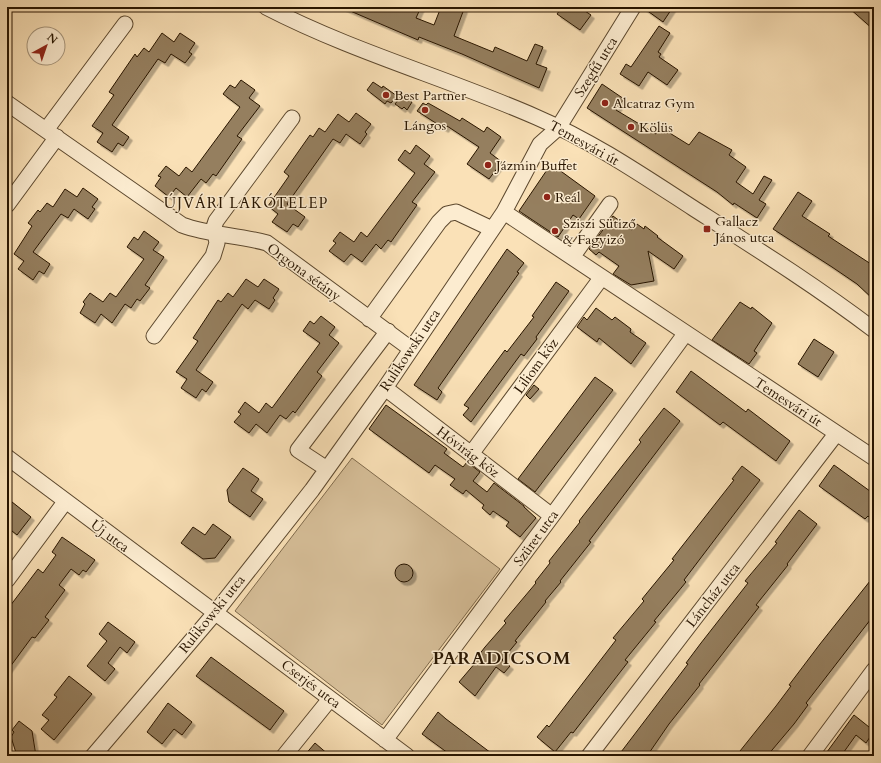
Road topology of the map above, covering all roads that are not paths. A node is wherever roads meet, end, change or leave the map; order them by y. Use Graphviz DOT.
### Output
graph roads {
  1 [pos="266,7"];
  2 [pos="633,7"];
  3 [pos="125,24"];
  4 [pos="7,103"];
  5 [pos="292,118"];
  6 [pos="558,128"];
  7 [pos="51,134"];
  8 [pos="610,204"];
  9 [pos="7,205"];
  10 [pos="504,212"];
  11 [pos="492,229"];
  12 [pos="216,234"];
  13 [pos="572,256"];
  14 [pos="602,277"];
  15 [pos="369,319"];
  16 [pos="874,330"];
  17 [pos="388,331"];
  18 [pos="685,334"];
  19 [pos="154,336"];
  20 [pos="411,349"];
  21 [pos="385,388"];
  22 [pos="836,434"];
  23 [pos="471,454"];
  24 [pos="7,457"];
  25 [pos="874,458"];
  26 [pos="326,469"];
  27 [pos="65,502"];
  28 [pos="552,516"];
  29 [pos="7,580"];
  30 [pos="215,613"];
  31 [pos="874,670"];
  32 [pos="330,699"];
  33 [pos="385,740"];
  34 [pos="93,756"];
  35 [pos="284,756"];
  36 [pos="407,756"];
  37 [pos="589,756"];
  38 [pos="810,756"];
  1 -- 6 [label="street, Temesvári út"];
  2 -- 6 [label="street, Szegfű utca"];
  3 -- 7 [label="street"];
  4 -- 7 [label="street, Orgona sétány"];
  5 -- 12 [label="street"];
  6 -- 10 [label="street, Rulikowski utca"];
  6 -- 16 [label="street, Temesvári út"];
  7 -- 9 [label="street"];
  7 -- 12 [label="street, Orgona sétány"];
  8 -- 13 [label="street"];
  10 -- 11 [label="street, Rulikowski utca"];
  10 -- 13 [label="street, Temesvári út"];
  11 -- 15 [label="street"];
  11 -- 20 [label="street, Rulikowski utca"];
  12 -- 15 [label="street, Orgona sétány"];
  12 -- 19 [label="street"];
  13 -- 14 [label="street, Temesvári út"];
  14 -- 18 [label="street, Temesvári út"];
  14 -- 23 [label="street, Liliom köz"];
  15 -- 17 [label="street, Orgona sétány"];
  17 -- 20 [label="street, Orgona sétány"];
  17 -- 26 [label="street, Rulikowski utca"];
  18 -- 22 [label="street, Temesvári út"];
  18 -- 28 [label="street, Szüret utca"];
  20 -- 21 [label="street, Rulikowski utca"];
  21 -- 23 [label="street, Hóvirág köz"];
  21 -- 26 [label="street, Rulikowski utca"];
  22 -- 25 [label="street, Temesvári út"];
  22 -- 37 [label="street, Láncház utca"];
  23 -- 28 [label="street, Hóvirág köz"];
  24 -- 27 [label="street, Új utca"];
  26 -- 30 [label="street, Rulikowski utca"];
  27 -- 29 [label="street"];
  27 -- 30 [label="street, Új utca"];
  28 -- 33 [label="street, Szüret utca"];
  30 -- 32 [label="street, Cserjés utca"];
  30 -- 34 [label="street, Rulikowski utca"];
  31 -- 38 [label="street"];
  32 -- 33 [label="street, Cserjés utca"];
  32 -- 35 [label="street"];
  33 -- 36 [label="street, Cserjés utca"];
}
